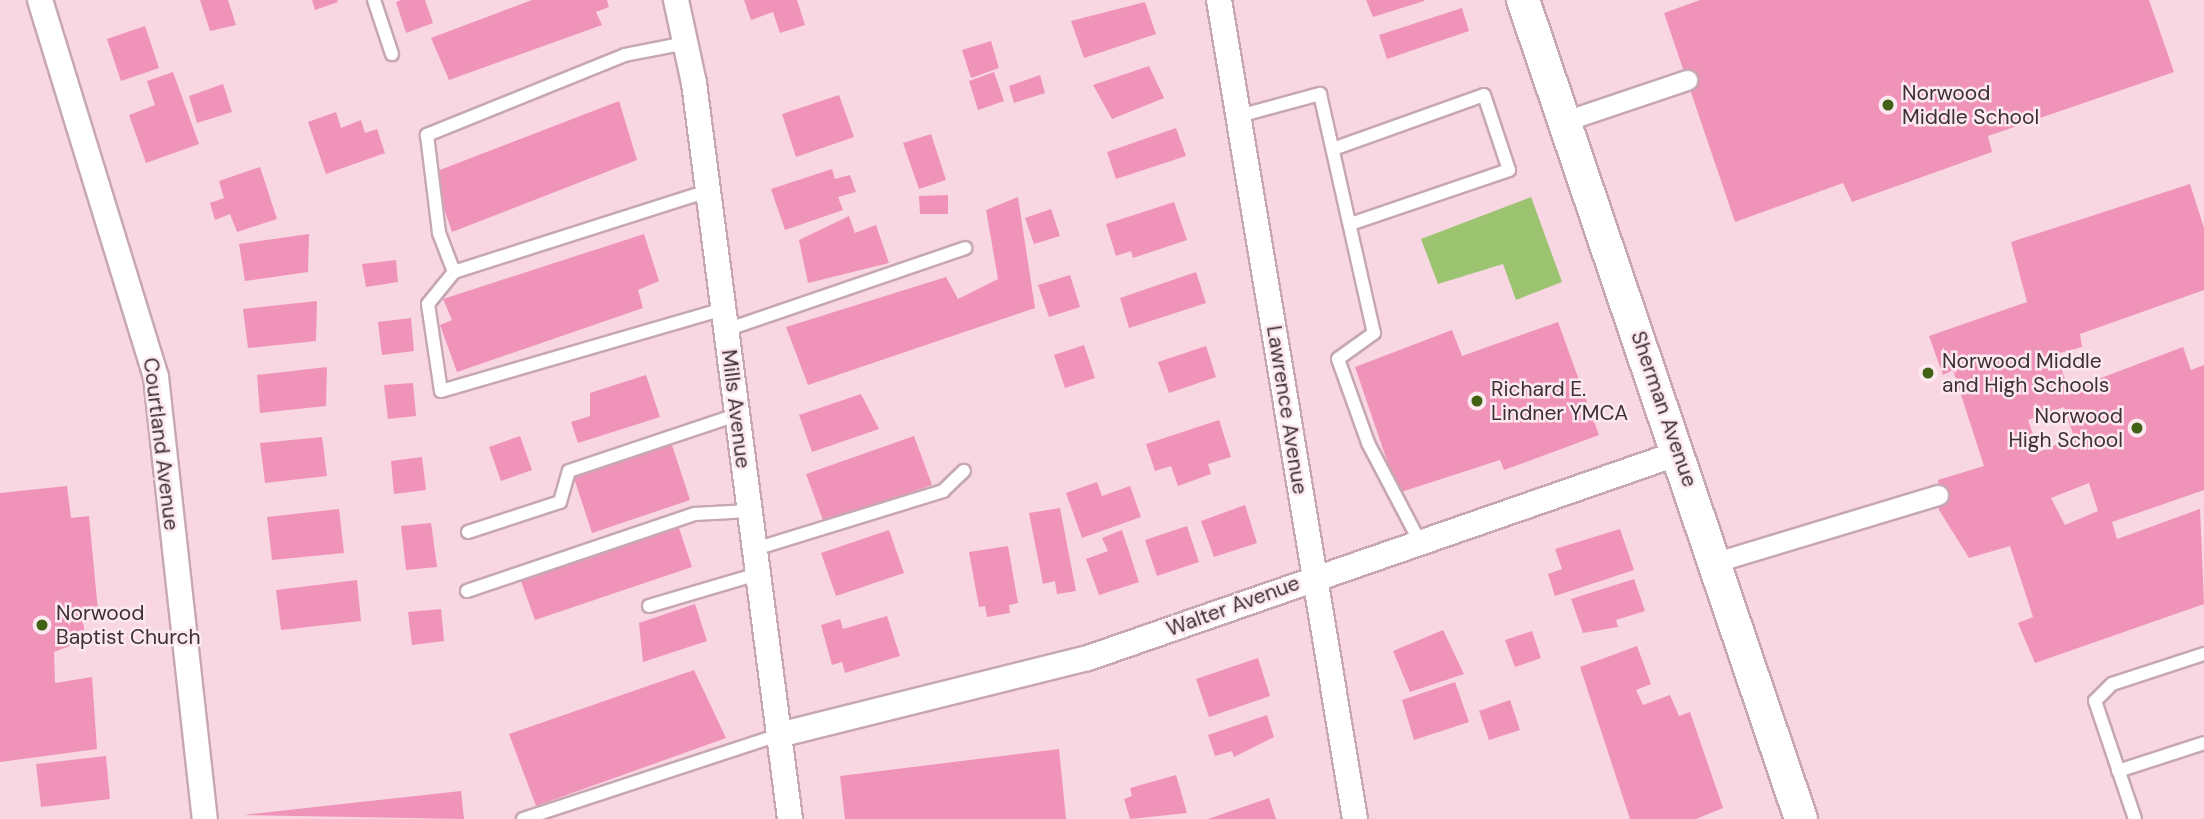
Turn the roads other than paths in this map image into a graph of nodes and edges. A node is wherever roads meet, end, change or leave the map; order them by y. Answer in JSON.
{"nodes":[{"id":1,"x":40,"y":0,"type":"edge"},
{"id":2,"x":374,"y":0,"type":"edge"},
{"id":3,"x":676,"y":0,"type":"edge"},
{"id":4,"x":1219,"y":0,"type":"edge"},
{"id":5,"x":1523,"y":0,"type":"edge"},
{"id":6,"x":686,"y":43,"type":"junction"},
{"id":7,"x":392,"y":54,"type":"dead end"},
{"id":8,"x":1686,"y":80,"type":"dead end"},
{"id":9,"x":1238,"y":116,"type":"junction"},
{"id":10,"x":1565,"y":121,"type":"junction"},
{"id":11,"x":1333,"y":149,"type":"junction"},
{"id":12,"x":708,"y":191,"type":"junction"},
{"id":13,"x":1350,"y":224,"type":"junction"},
{"id":14,"x":965,"y":248,"type":"dead end"},
{"id":15,"x":454,"y":272,"type":"junction"},
{"id":16,"x":725,"y":320,"type":"junction"},
{"id":17,"x":736,"y":415,"type":"junction"},
{"id":18,"x":1679,"y":453,"type":"junction"},
{"id":19,"x":964,"y":471,"type":"dead end"},
{"id":20,"x":1938,"y":495,"type":"dead end"},
{"id":21,"x":749,"y":511,"type":"junction"},
{"id":22,"x":468,"y":532,"type":"dead end"},
{"id":23,"x":1419,"y":540,"type":"junction"},
{"id":24,"x":755,"y":549,"type":"junction"},
{"id":25,"x":1716,"y":562,"type":"junction"},
{"id":26,"x":758,"y":574,"type":"junction"},
{"id":27,"x":1314,"y":576,"type":"junction"},
{"id":28,"x":467,"y":591,"type":"dead end"},
{"id":29,"x":649,"y":606,"type":"dead end"},
{"id":30,"x":2204,"y":654,"type":"edge"},
{"id":31,"x":779,"y":735,"type":"junction"},
{"id":32,"x":2204,"y":743,"type":"edge"},
{"id":33,"x":2118,"y":771,"type":"junction"},
{"id":34,"x":205,"y":819,"type":"edge"},
{"id":35,"x":523,"y":819,"type":"edge"},
{"id":36,"x":790,"y":819,"type":"edge"},
{"id":37,"x":1355,"y":819,"type":"edge"},
{"id":38,"x":1801,"y":819,"type":"edge"},
{"id":39,"x":2135,"y":819,"type":"edge"}],
"edges":[{"from":1,"to":34,"type":"street","name":"Courtland Avenue"},
{"from":2,"to":7,"type":"lane"},
{"from":3,"to":6,"type":"street","name":"Mills Avenue"},
{"from":4,"to":9,"type":"street","name":"Lawrence Avenue"},
{"from":5,"to":10,"type":"street","name":"Sherman Avenue"},
{"from":6,"to":12,"type":"street","name":"Mills Avenue"},
{"from":6,"to":15,"type":"lane"},
{"from":8,"to":10,"type":"street"},
{"from":9,"to":11,"type":"lane"},
{"from":9,"to":27,"type":"street","name":"Lawrence Avenue"},
{"from":10,"to":18,"type":"street","name":"Sherman Avenue"},
{"from":11,"to":13,"type":"lane"},
{"from":11,"to":13,"type":"lane"},
{"from":12,"to":15,"type":"lane"},
{"from":12,"to":16,"type":"street","name":"Mills Avenue"},
{"from":13,"to":23,"type":"lane"},
{"from":14,"to":16,"type":"lane"},
{"from":15,"to":16,"type":"lane"},
{"from":16,"to":17,"type":"street","name":"Mills Avenue"},
{"from":17,"to":21,"type":"street","name":"Mills Avenue"},
{"from":17,"to":22,"type":"lane"},
{"from":18,"to":23,"type":"street","name":"Walter Avenue"},
{"from":18,"to":25,"type":"street","name":"Sherman Avenue"},
{"from":19,"to":24,"type":"lane"},
{"from":20,"to":25,"type":"street"},
{"from":21,"to":24,"type":"street","name":"Mills Avenue"},
{"from":21,"to":28,"type":"lane"},
{"from":23,"to":27,"type":"street","name":"Walter Avenue"},
{"from":24,"to":26,"type":"street","name":"Mills Avenue"},
{"from":25,"to":38,"type":"street","name":"Sherman Avenue"},
{"from":26,"to":29,"type":"lane"},
{"from":26,"to":31,"type":"street","name":"Mills Avenue"},
{"from":27,"to":31,"type":"street","name":"Walter Avenue"},
{"from":27,"to":37,"type":"street","name":"Lawrence Avenue"},
{"from":30,"to":33,"type":"lane"},
{"from":31,"to":35,"type":"lane"},
{"from":31,"to":36,"type":"street","name":"Mills Avenue"},
{"from":32,"to":33,"type":"lane"},
{"from":33,"to":39,"type":"lane"}]}
